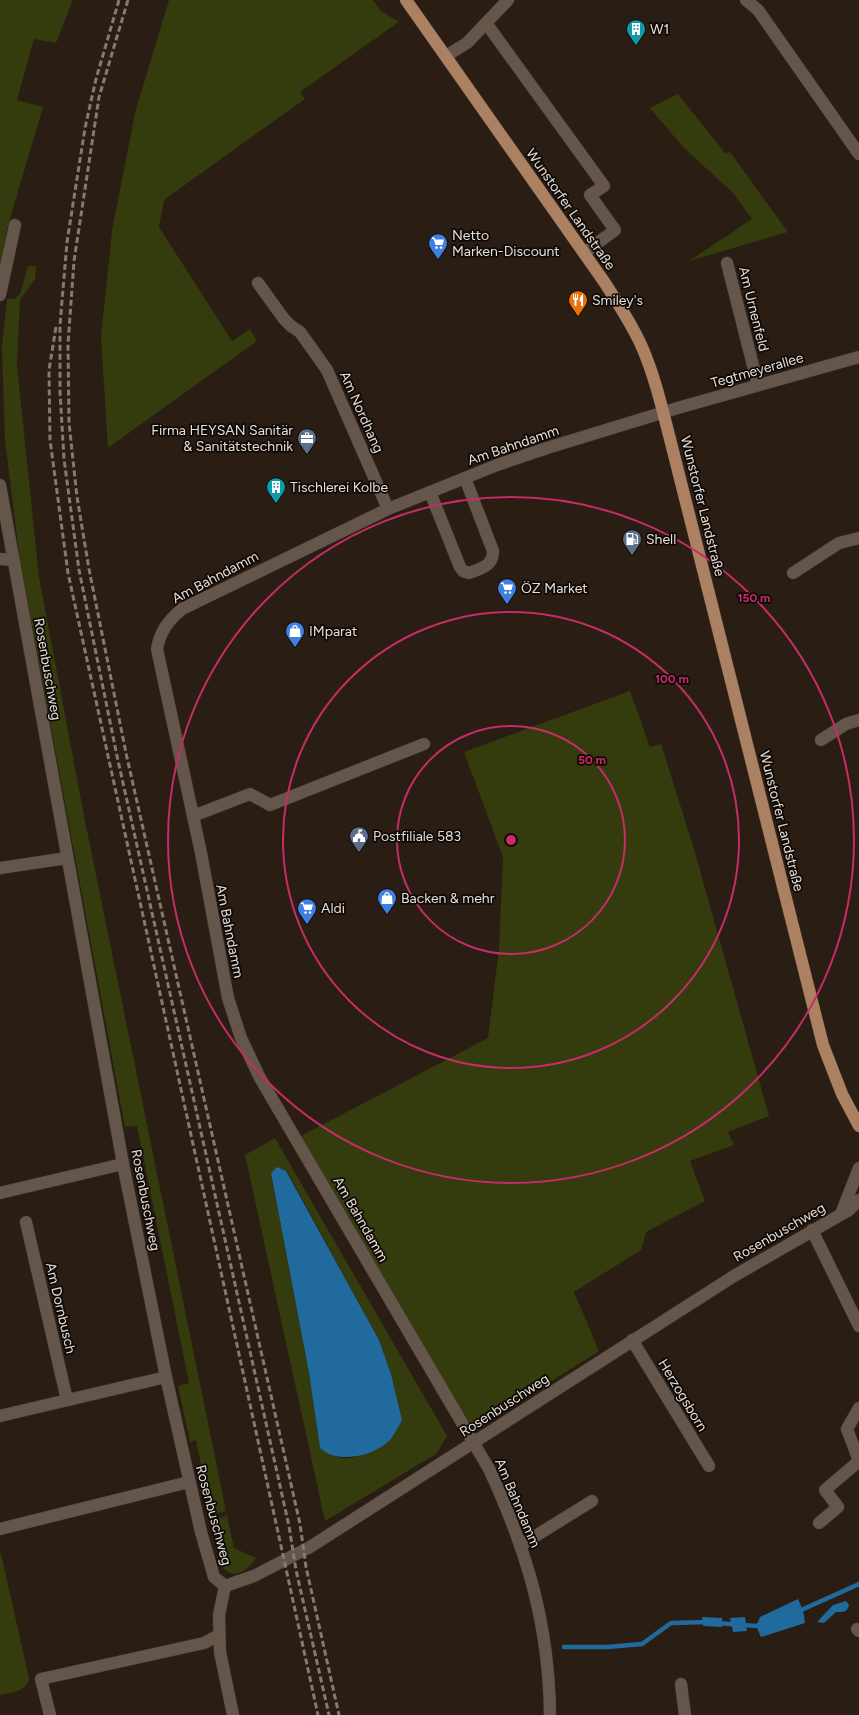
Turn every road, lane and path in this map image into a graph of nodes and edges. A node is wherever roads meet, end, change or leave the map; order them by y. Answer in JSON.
{"nodes":[{"id":1,"x":406,"y":0,"type":"edge"},
{"id":2,"x":508,"y":0,"type":"edge"},
{"id":3,"x":746,"y":0,"type":"edge"},
{"id":4,"x":486,"y":23,"type":"junction"},
{"id":5,"x":446,"y":56,"type":"junction"},
{"id":6,"x":859,"y":154,"type":"edge"},
{"id":7,"x":14,"y":225,"type":"dead end"},
{"id":8,"x":584,"y":253,"type":"junction"},
{"id":9,"x":728,"y":263,"type":"dead end"},
{"id":10,"x":258,"y":283,"type":"dead end"},
{"id":11,"x":0,"y":295,"type":"edge"},
{"id":12,"x":859,"y":357,"type":"edge"},
{"id":13,"x":758,"y":385,"type":"junction"},
{"id":14,"x":663,"y":413,"type":"junction"},
{"id":15,"x":465,"y":478,"type":"junction"},
{"id":16,"x":0,"y":485,"type":"edge"},
{"id":17,"x":430,"y":492,"type":"junction"},
{"id":18,"x":388,"y":509,"type":"junction"},
{"id":19,"x":859,"y":538,"type":"edge"},
{"id":20,"x":0,"y":558,"type":"edge"},
{"id":21,"x":13,"y":560,"type":"junction"},
{"id":22,"x":793,"y":572,"type":"dead end"},
{"id":23,"x":859,"y":720,"type":"edge"},
{"id":24,"x":821,"y":740,"type":"dead end"},
{"id":25,"x":424,"y":744,"type":"dead end"},
{"id":26,"x":193,"y":816,"type":"junction"},
{"id":27,"x":67,"y":858,"type":"junction"},
{"id":28,"x":0,"y":868,"type":"edge"},
{"id":29,"x":859,"y":1126,"type":"edge"},
{"id":30,"x":123,"y":1164,"type":"junction"},
{"id":31,"x":859,"y":1168,"type":"edge"},
{"id":32,"x":0,"y":1193,"type":"edge"},
{"id":33,"x":859,"y":1200,"type":"edge"},
{"id":34,"x":841,"y":1214,"type":"junction"},
{"id":35,"x":26,"y":1222,"type":"dead end"},
{"id":36,"x":812,"y":1230,"type":"junction"},
{"id":37,"x":859,"y":1326,"type":"edge"},
{"id":38,"x":632,"y":1340,"type":"junction"},
{"id":39,"x":166,"y":1377,"type":"junction"},
{"id":40,"x":67,"y":1400,"type":"junction"},
{"id":41,"x":859,"y":1408,"type":"edge"},
{"id":42,"x":0,"y":1416,"type":"edge"},
{"id":43,"x":473,"y":1443,"type":"junction"},
{"id":44,"x":709,"y":1466,"type":"dead end"},
{"id":45,"x":189,"y":1482,"type":"junction"},
{"id":46,"x":592,"y":1501,"type":"dead end"},
{"id":47,"x":819,"y":1523,"type":"dead end"},
{"id":48,"x":0,"y":1529,"type":"edge"},
{"id":49,"x":521,"y":1545,"type":"junction"},
{"id":50,"x":225,"y":1586,"type":"junction"},
{"id":51,"x":219,"y":1635,"type":"junction"},
{"id":52,"x":681,"y":1684,"type":"dead end"},
{"id":53,"x":50,"y":1715,"type":"edge"},
{"id":54,"x":232,"y":1715,"type":"edge"},
{"id":55,"x":550,"y":1715,"type":"edge"},
{"id":56,"x":685,"y":1715,"type":"edge"}],
"edges":[{"from":1,"to":5,"type":"main road","name":"Wunstorfer Landstraße"},
{"from":2,"to":4,"type":"street"},
{"from":3,"to":6,"type":"street"},
{"from":4,"to":5,"type":"street"},
{"from":4,"to":8,"type":"street"},
{"from":5,"to":8,"type":"main road","name":"Wunstorfer Landstraße"},
{"from":7,"to":11,"type":"street"},
{"from":8,"to":14,"type":"main road","name":"Wunstorfer Landstraße"},
{"from":9,"to":13,"type":"street","name":"Am Urnenfeld"},
{"from":10,"to":18,"type":"street","name":"Am Nordhang"},
{"from":12,"to":13,"type":"street","name":"Tegtmeyerallee"},
{"from":13,"to":14,"type":"street","name":"Tegtmeyerallee"},
{"from":14,"to":15,"type":"street","name":"Am Bahndamm"},
{"from":14,"to":29,"type":"main road","name":"Wunstorfer Landstraße"},
{"from":15,"to":17,"type":"street","name":"Am Bahndamm"},
{"from":15,"to":17,"type":"street"},
{"from":16,"to":21,"type":"street","name":"Rosenbuschweg"},
{"from":17,"to":18,"type":"street","name":"Am Bahndamm"},
{"from":18,"to":26,"type":"street","name":"Am Bahndamm"},
{"from":19,"to":22,"type":"street"},
{"from":20,"to":21,"type":"street"},
{"from":21,"to":27,"type":"street","name":"Rosenbuschweg"},
{"from":23,"to":24,"type":"street"},
{"from":25,"to":26,"type":"street"},
{"from":26,"to":43,"type":"street","name":"Am Bahndamm"},
{"from":27,"to":28,"type":"street"},
{"from":27,"to":30,"type":"street","name":"Rosenbuschweg"},
{"from":30,"to":32,"type":"street"},
{"from":30,"to":39,"type":"street","name":"Rosenbuschweg"},
{"from":31,"to":34,"type":"street","name":"Rosenbuschweg"},
{"from":33,"to":34,"type":"street","name":"Rosenbuschweg"},
{"from":34,"to":36,"type":"street","name":"Rosenbuschweg"},
{"from":35,"to":40,"type":"street","name":"Am Dornbusch"},
{"from":36,"to":37,"type":"street"},
{"from":36,"to":38,"type":"street","name":"Rosenbuschweg"},
{"from":38,"to":43,"type":"street","name":"Rosenbuschweg"},
{"from":38,"to":44,"type":"street","name":"Herzogsborn"},
{"from":39,"to":40,"type":"street"},
{"from":39,"to":45,"type":"street","name":"Rosenbuschweg"},
{"from":40,"to":42,"type":"street"},
{"from":41,"to":47,"type":"street"},
{"from":43,"to":49,"type":"street","name":"Am Bahndamm"},
{"from":43,"to":50,"type":"street","name":"Rosenbuschweg"},
{"from":45,"to":48,"type":"street"},
{"from":45,"to":50,"type":"street","name":"Rosenbuschweg"},
{"from":46,"to":49,"type":"street"},
{"from":49,"to":55,"type":"street","name":"Am Bahndamm"},
{"from":50,"to":51,"type":"street"},
{"from":51,"to":53,"type":"street"},
{"from":51,"to":54,"type":"street"},
{"from":52,"to":56,"type":"street"}]}
